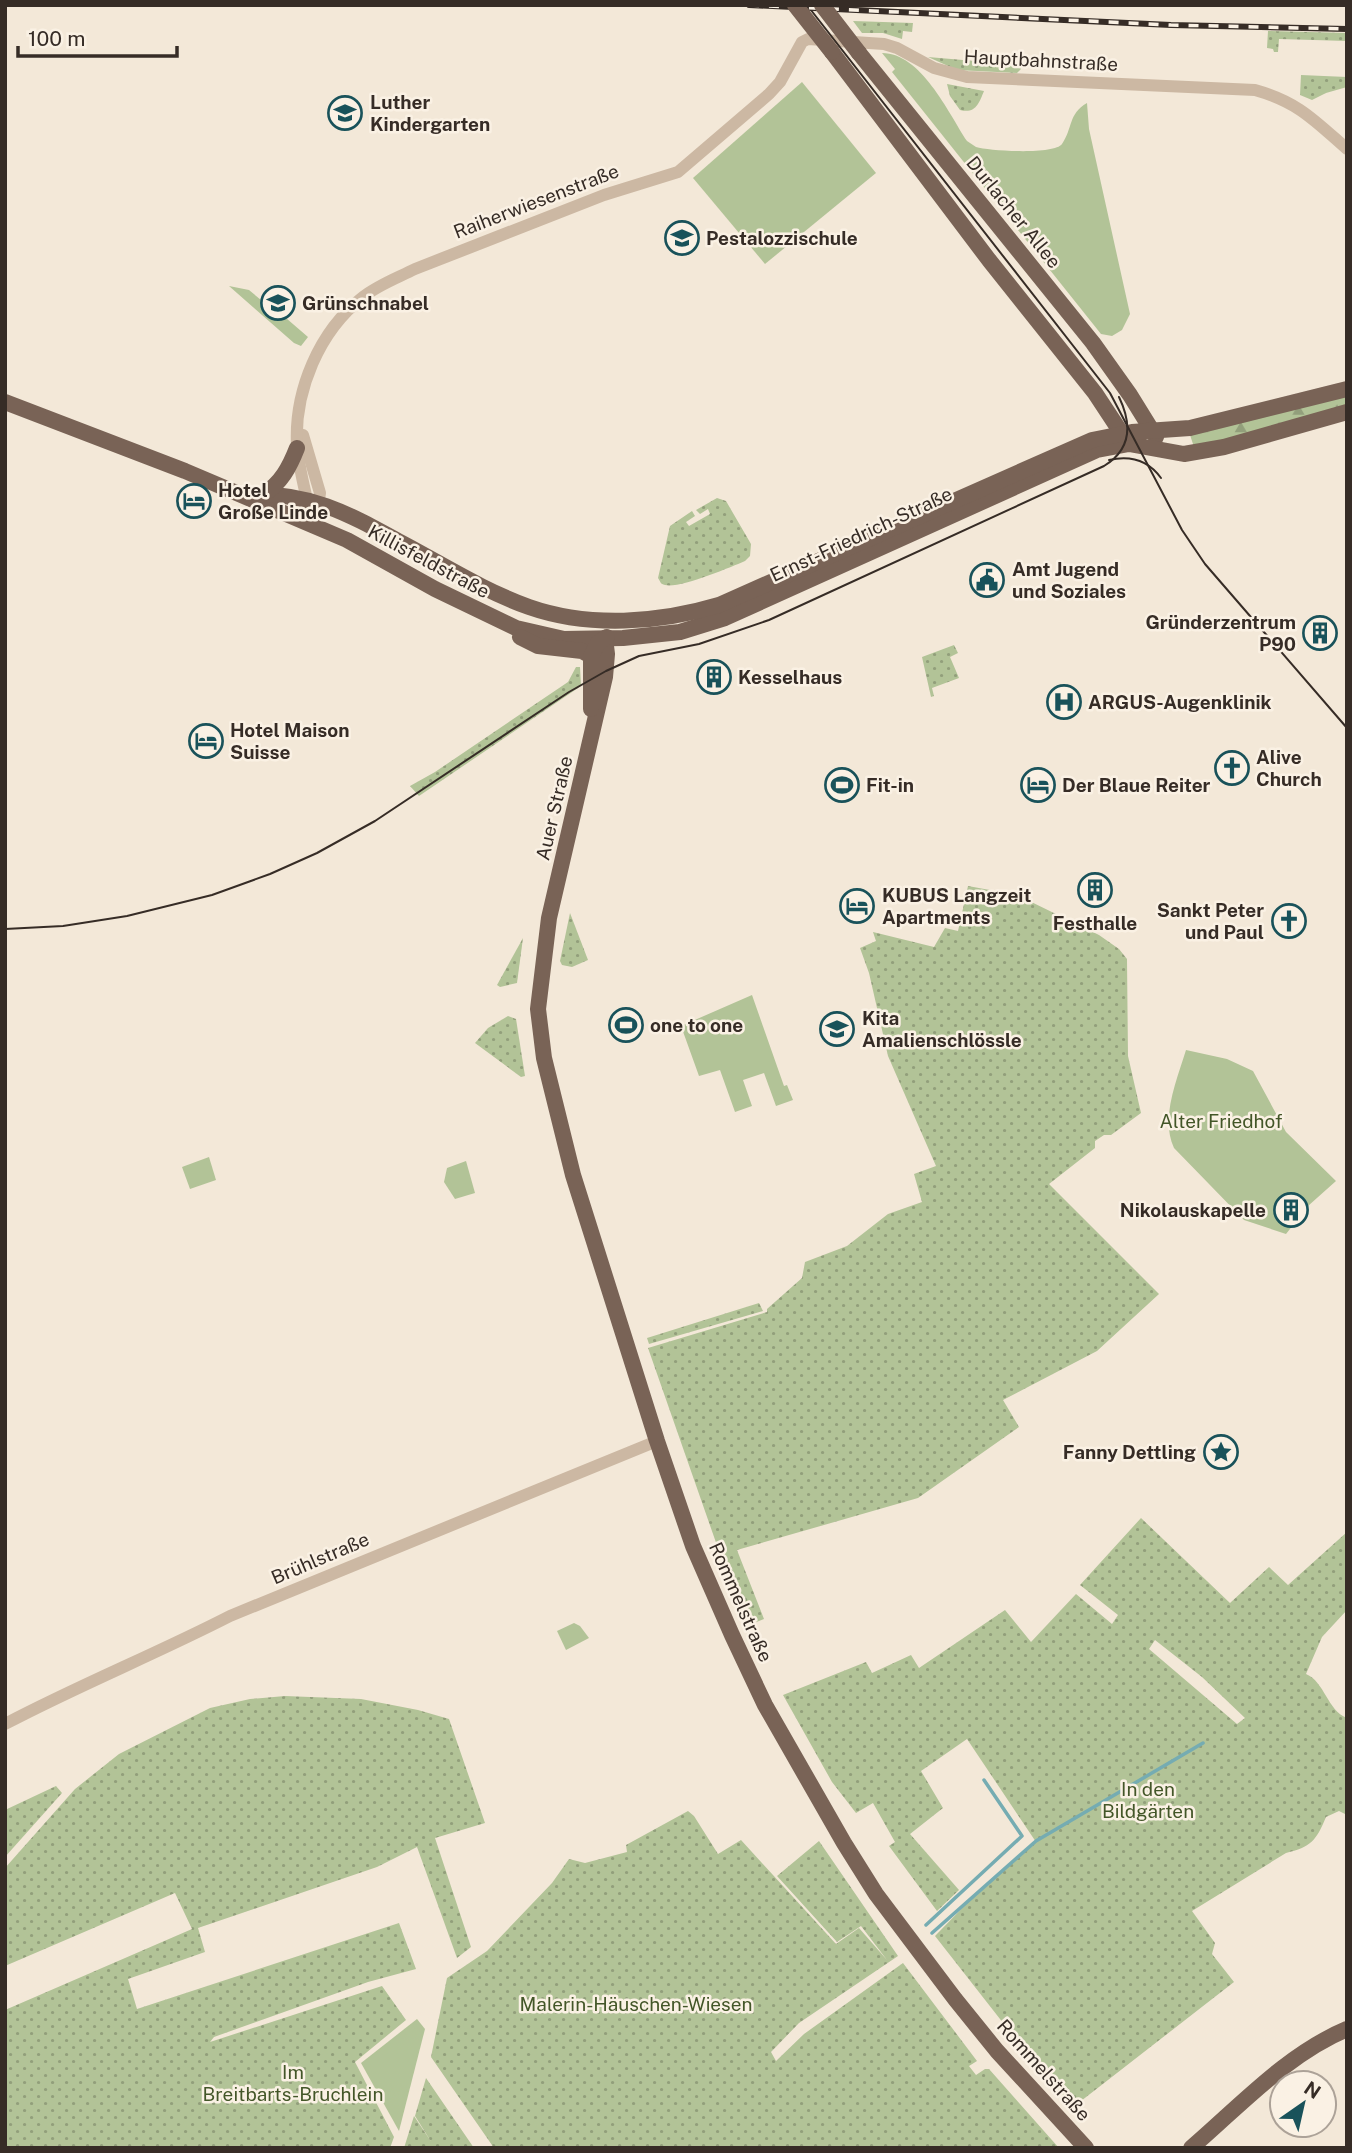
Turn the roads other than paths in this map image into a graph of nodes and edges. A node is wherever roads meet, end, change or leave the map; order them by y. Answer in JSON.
{"nodes":[{"id":1,"x":795,"y":5,"type":"edge"},
{"id":2,"x":822,"y":5,"type":"edge"},
{"id":3,"x":808,"y":39,"type":"joint"},
{"id":4,"x":1347,"y":149,"type":"edge"},
{"id":5,"x":1347,"y":389,"type":"edge"},
{"id":6,"x":5,"y":402,"type":"edge"},
{"id":7,"x":1347,"y":412,"type":"edge"},
{"id":8,"x":300,"y":413,"type":"junction"},
{"id":9,"x":1153,"y":432,"type":"junction"},
{"id":10,"x":1126,"y":439,"type":"junction"},
{"id":11,"x":298,"y":448,"type":"junction"},
{"id":12,"x":1164,"y":452,"type":"junction"},
{"id":13,"x":240,"y":494,"type":"junction"},
{"id":14,"x":263,"y":494,"type":"junction"},
{"id":15,"x":314,"y":501,"type":"junction"},
{"id":16,"x":313,"y":525,"type":"junction"},
{"id":17,"x":716,"y":611,"type":"junction"},
{"id":18,"x":606,"y":619,"type":"joint"},
{"id":19,"x":502,"y":623,"type":"junction"},
{"id":20,"x":605,"y":638,"type":"junction"},
{"id":21,"x":591,"y":656,"type":"junction"},
{"id":22,"x":592,"y":730,"type":"junction"},
{"id":23,"x":540,"y":987,"type":"joint"},
{"id":24,"x":656,"y":1441,"type":"junction"},
{"id":25,"x":5,"y":1724,"type":"edge"},
{"id":26,"x":1347,"y":2029,"type":"edge"},
{"id":27,"x":1086,"y":2148,"type":"edge"},
{"id":28,"x":1191,"y":2148,"type":"edge"}],
"edges":[{"from":1,"to":10,"type":"main road","bridge":true},
{"from":2,"to":9,"type":"main road","name":"Durlacher Allee","bridge":true},
{"from":3,"to":4,"type":"street","name":"Hauptbahnstraße"},
{"from":3,"to":8,"type":"street","name":"Raiherwiesenstraße"},
{"from":5,"to":9,"type":"main road","name":"Ernst-Friedrich-Straße"},
{"from":6,"to":13,"type":"main road","name":"Killisfeldstraße"},
{"from":7,"to":12,"type":"main road"},
{"from":8,"to":11,"type":"street","name":"Raiherwiesenstraße"},
{"from":8,"to":15,"type":"street","name":"Raiherwiesenstraße"},
{"from":9,"to":10,"type":"main road","name":"Ernst-Friedrich-Straße"},
{"from":9,"to":12,"type":"main road","name":"Durlacher Allee"},
{"from":10,"to":12,"type":"main road"},
{"from":10,"to":17,"type":"main road","name":"Ernst-Friedrich-Straße"},
{"from":11,"to":14,"type":"main road"},
{"from":11,"to":15,"type":"street","name":"Raiherwiesenstraße"},
{"from":13,"to":14,"type":"main road","name":"Killisfeldstraße"},
{"from":13,"to":16,"type":"main road","name":"Killisfeldstraße"},
{"from":14,"to":15,"type":"main road","name":"Killisfeldstraße"},
{"from":15,"to":16,"type":"street","name":"Raiherwiesenstraße"},
{"from":15,"to":18,"type":"main road","name":"Killisfeldstraße"},
{"from":16,"to":19,"type":"main road","name":"Killisfeldstraße"},
{"from":17,"to":18,"type":"main road","name":"Ernst-Friedrich-Straße"},
{"from":17,"to":20,"type":"main road","name":"Ernst-Friedrich-Straße"},
{"from":19,"to":20,"type":"main road","name":"Killisfeldstraße"},
{"from":19,"to":21,"type":"main road"},
{"from":20,"to":21,"type":"main road"},
{"from":20,"to":22,"type":"main road","name":"Auer Straße"},
{"from":21,"to":22,"type":"main road"},
{"from":22,"to":23,"type":"main road","name":"Auer Straße"},
{"from":23,"to":24,"type":"main road","name":"Rommelstraße"},
{"from":24,"to":25,"type":"street","name":"Brühlstraße"},
{"from":24,"to":27,"type":"main road","name":"Rommelstraße"},
{"from":26,"to":28,"type":"main road"}]}
